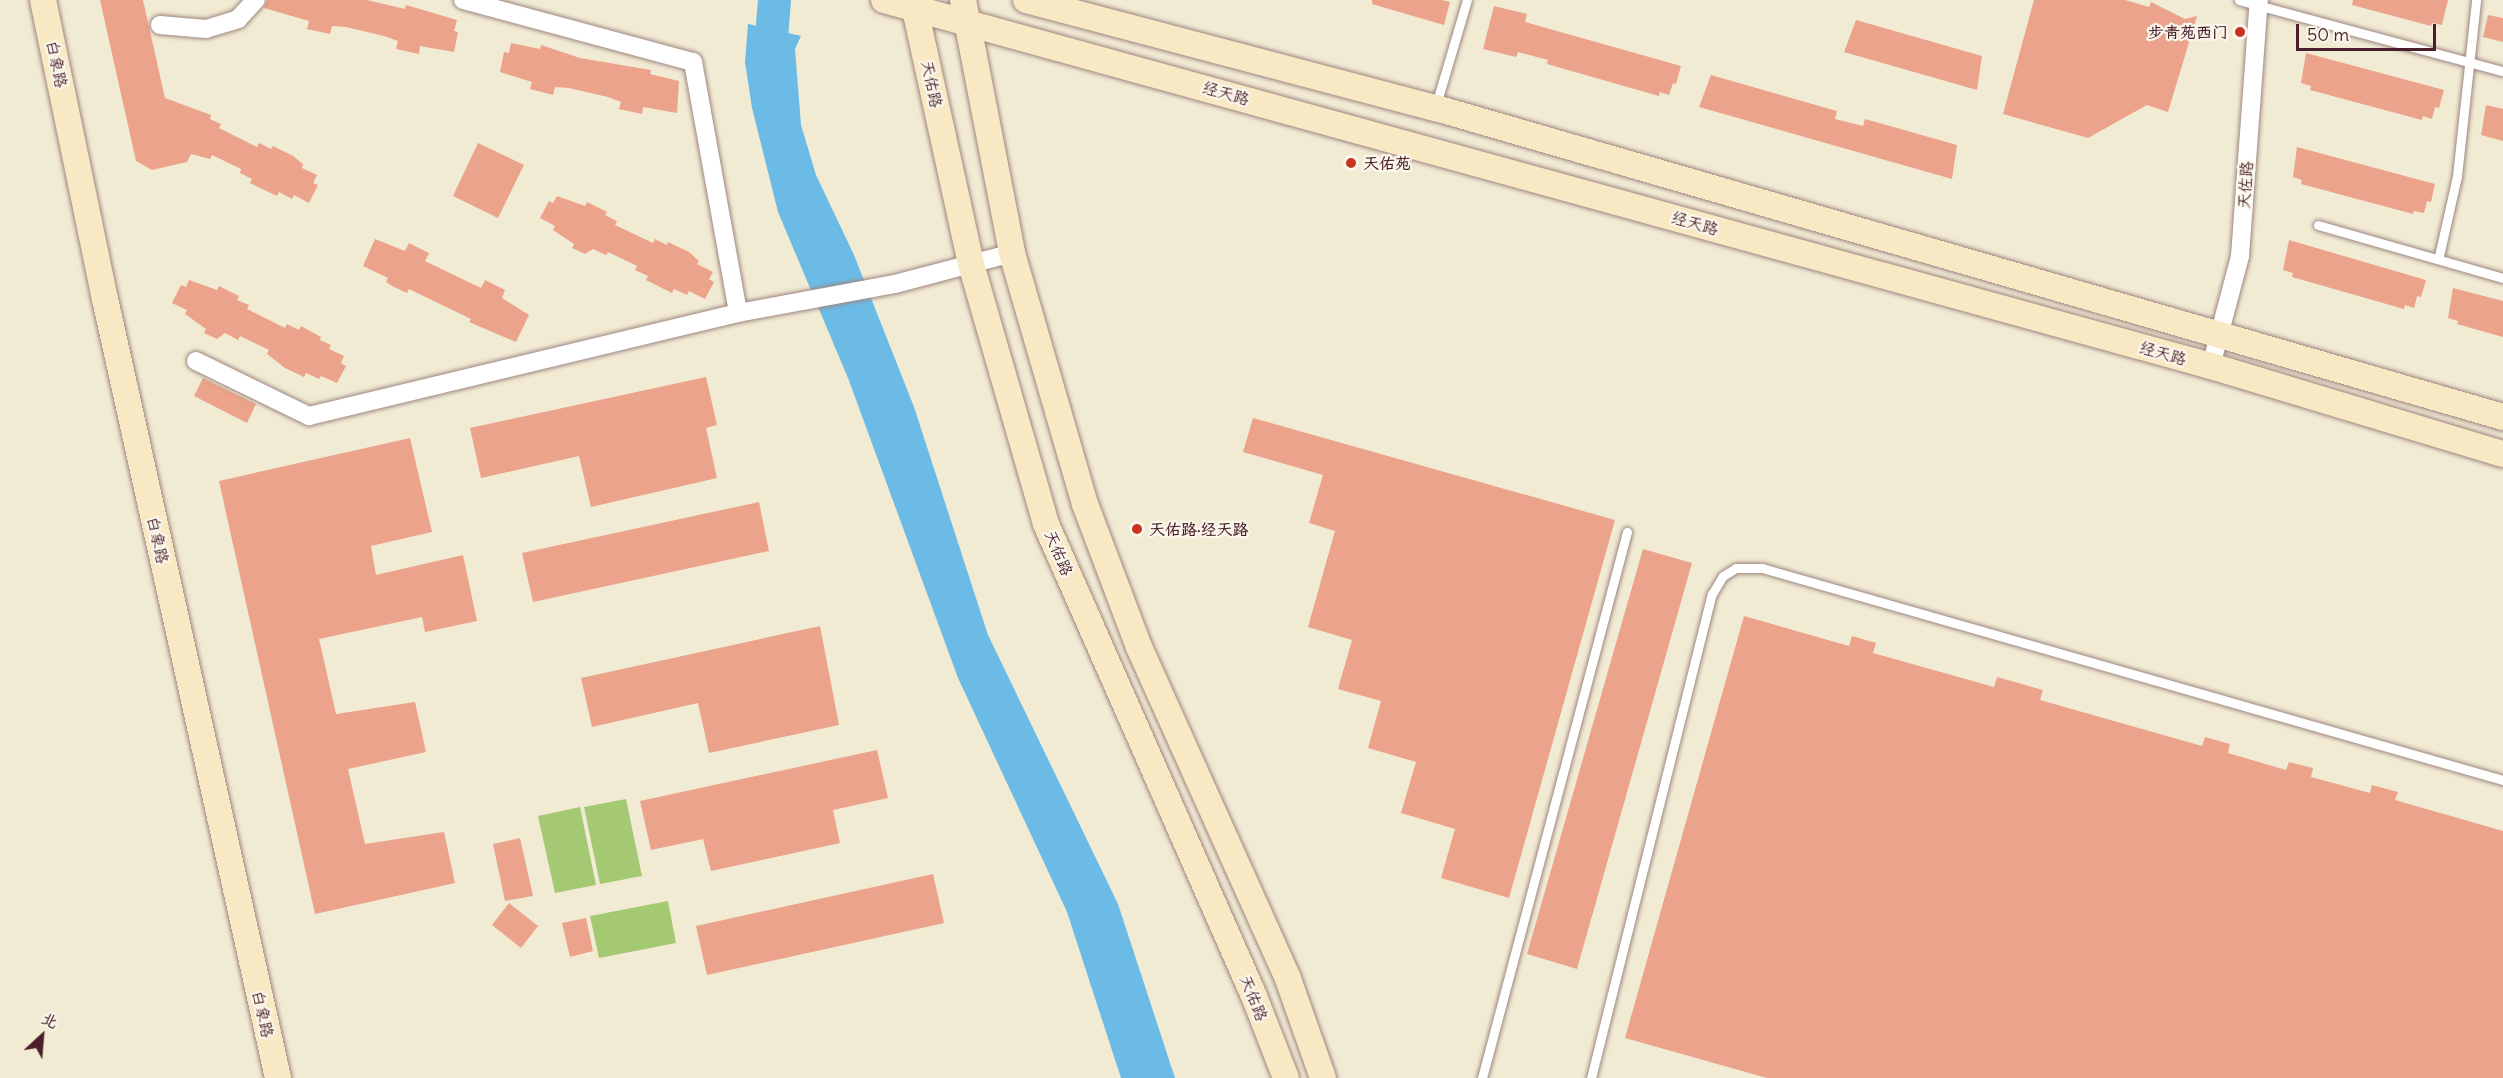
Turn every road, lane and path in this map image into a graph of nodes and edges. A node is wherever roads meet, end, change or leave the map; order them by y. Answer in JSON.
{"nodes":[{"id":1,"x":44,"y":0,"type":"edge"},
{"id":2,"x":256,"y":0,"type":"edge"},
{"id":3,"x":463,"y":0,"type":"edge"},
{"id":4,"x":884,"y":0,"type":"edge"},
{"id":5,"x":1026,"y":0,"type":"edge"},
{"id":6,"x":1467,"y":0,"type":"edge"},
{"id":7,"x":2238,"y":0,"type":"edge"},
{"id":8,"x":2476,"y":0,"type":"edge"},
{"id":9,"x":2259,"y":3,"type":"edge"},
{"id":10,"x":914,"y":4,"type":"edge"},
{"id":11,"x":966,"y":11,"type":"edge"},
{"id":12,"x":160,"y":25,"type":"dead end"},
{"id":13,"x":2469,"y":62,"type":"junction"},
{"id":14,"x":2503,"y":71,"type":"edge"},
{"id":15,"x":1436,"y":108,"type":"junction"},
{"id":16,"x":2318,"y":225,"type":"dead end"},
{"id":17,"x":1012,"y":253,"type":"junction"},
{"id":18,"x":2439,"y":256,"type":"junction"},
{"id":19,"x":971,"y":264,"type":"junction"},
{"id":20,"x":2503,"y":278,"type":"edge"},
{"id":21,"x":738,"y":313,"type":"junction"},
{"id":22,"x":2220,"y":333,"type":"junction"},
{"id":23,"x":196,"y":361,"type":"dead end"},
{"id":24,"x":2211,"y":366,"type":"junction"},
{"id":25,"x":2503,"y":417,"type":"edge"},
{"id":26,"x":2503,"y":454,"type":"edge"},
{"id":27,"x":1627,"y":532,"type":"dead end"},
{"id":28,"x":2503,"y":780,"type":"edge"},
{"id":29,"x":278,"y":1078,"type":"edge"},
{"id":30,"x":1286,"y":1078,"type":"edge"},
{"id":31,"x":1323,"y":1078,"type":"edge"},
{"id":32,"x":1482,"y":1078,"type":"edge"},
{"id":33,"x":1591,"y":1078,"type":"edge"}],
"edges":[{"from":1,"to":29,"type":"main road","name":"白象路"},
{"from":2,"to":12,"type":"street"},
{"from":3,"to":21,"type":"street"},
{"from":4,"to":10,"type":"main road","name":"经天路"},
{"from":5,"to":15,"type":"main road"},
{"from":6,"to":15,"type":"lane"},
{"from":7,"to":9,"type":"lane"},
{"from":8,"to":13,"type":"lane"},
{"from":9,"to":13,"type":"lane"},
{"from":9,"to":22,"type":"street","name":"天佐路"},
{"from":10,"to":11,"type":"main road","name":"经天路"},
{"from":10,"to":19,"type":"main road","name":"天佑路"},
{"from":11,"to":17,"type":"main road"},
{"from":11,"to":24,"type":"main road","name":"经天路"},
{"from":13,"to":14,"type":"lane"},
{"from":13,"to":18,"type":"lane"},
{"from":15,"to":22,"type":"main road"},
{"from":16,"to":18,"type":"lane"},
{"from":17,"to":19,"type":"street"},
{"from":17,"to":31,"type":"main road"},
{"from":18,"to":20,"type":"lane"},
{"from":19,"to":21,"type":"street"},
{"from":19,"to":30,"type":"main road","name":"天佑路"},
{"from":21,"to":23,"type":"street"},
{"from":22,"to":24,"type":"street","name":"天佐路"},
{"from":22,"to":25,"type":"main road"},
{"from":24,"to":26,"type":"main road","name":"经天路"},
{"from":27,"to":32,"type":"lane"},
{"from":28,"to":33,"type":"lane"}]}
